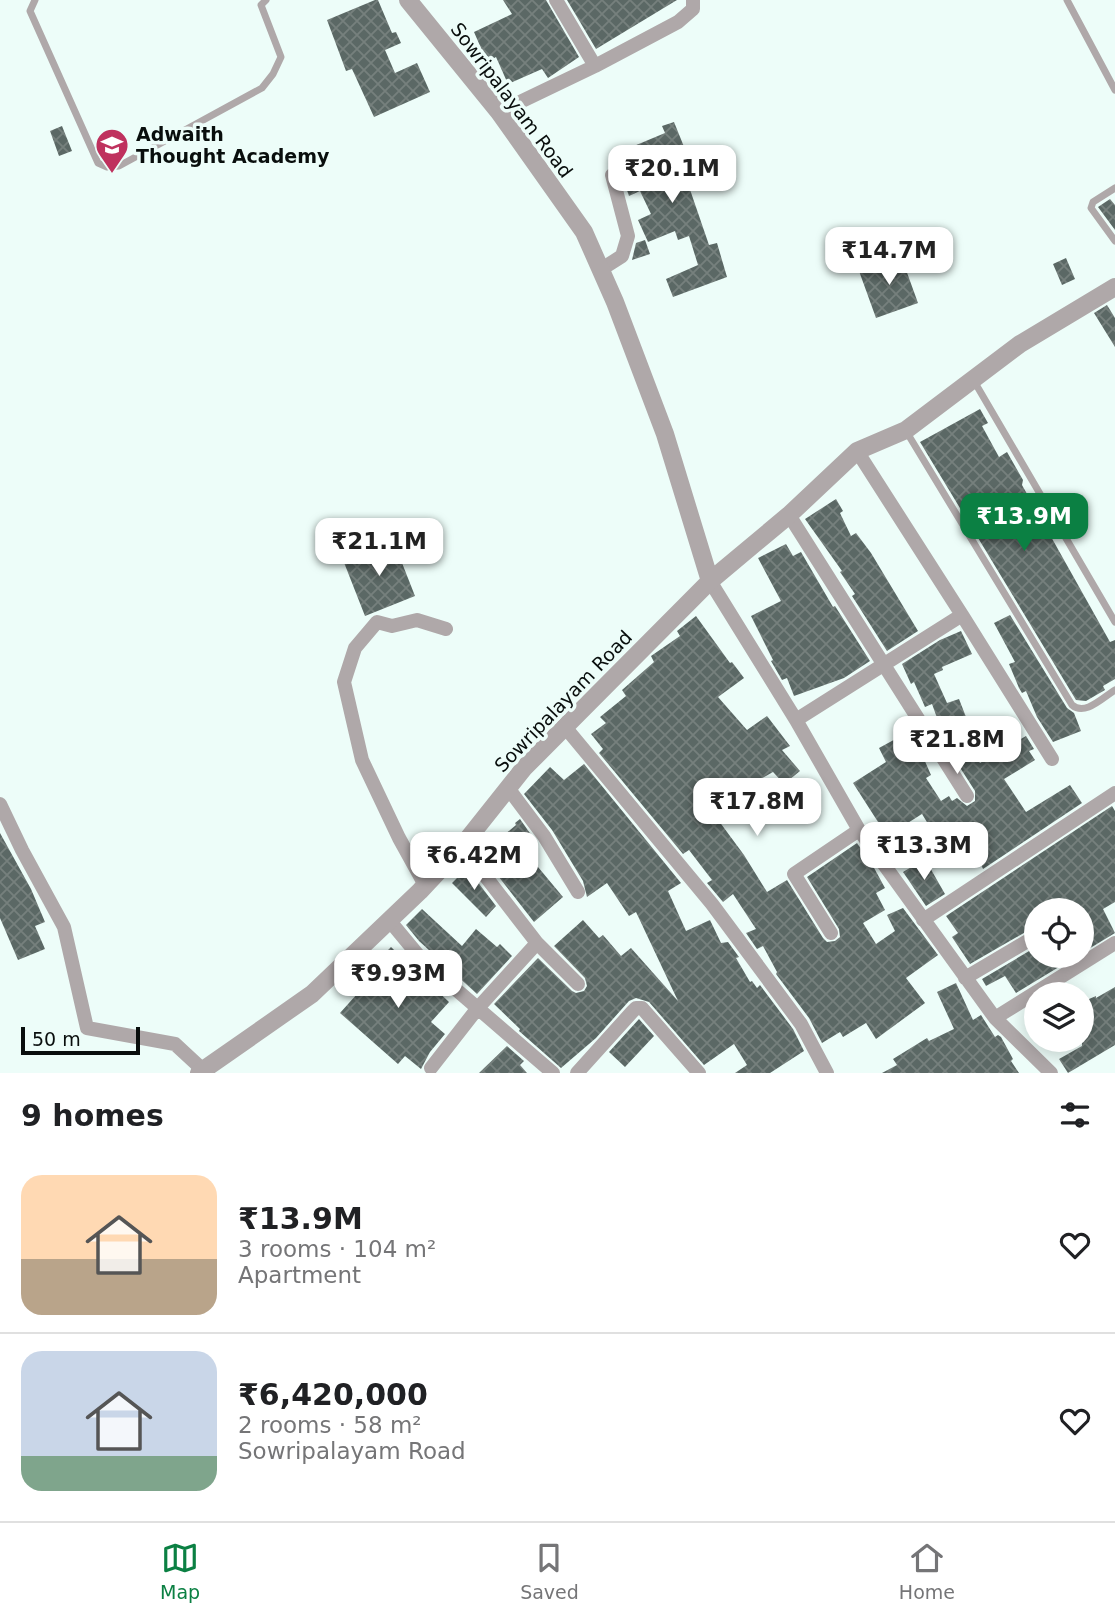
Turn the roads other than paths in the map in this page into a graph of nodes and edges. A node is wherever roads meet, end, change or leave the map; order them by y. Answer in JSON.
{"nodes":[{"id":1,"x":35,"y":0,"type":"edge"},
{"id":2,"x":266,"y":0,"type":"edge"},
{"id":3,"x":408,"y":0,"type":"edge"},
{"id":4,"x":556,"y":0,"type":"edge"},
{"id":5,"x":693,"y":0,"type":"edge"},
{"id":6,"x":1067,"y":0,"type":"edge"},
{"id":7,"x":595,"y":66,"type":"junction"},
{"id":8,"x":1115,"y":90,"type":"edge"},
{"id":9,"x":499,"y":112,"type":"junction"},
{"id":10,"x":612,"y":175,"type":"dead end"},
{"id":11,"x":1115,"y":188,"type":"edge"},
{"id":12,"x":1115,"y":241,"type":"edge"},
{"id":13,"x":600,"y":270,"type":"junction"},
{"id":14,"x":1115,"y":287,"type":"edge"},
{"id":15,"x":974,"y":381,"type":"junction"},
{"id":16,"x":906,"y":430,"type":"junction"},
{"id":17,"x":857,"y":451,"type":"junction"},
{"id":18,"x":789,"y":515,"type":"junction"},
{"id":19,"x":710,"y":580,"type":"junction"},
{"id":20,"x":962,"y":615,"type":"junction"},
{"id":21,"x":1115,"y":622,"type":"edge"},
{"id":22,"x":446,"y":629,"type":"dead end"},
{"id":23,"x":884,"y":665,"type":"junction"},
{"id":24,"x":1115,"y":691,"type":"edge"},
{"id":25,"x":796,"y":720,"type":"junction"},
{"id":26,"x":565,"y":727,"type":"junction"},
{"id":27,"x":1052,"y":759,"type":"dead end"},
{"id":28,"x":508,"y":788,"type":"junction"},
{"id":29,"x":1115,"y":793,"type":"edge"},
{"id":30,"x":967,"y":796,"type":"dead end"},
{"id":31,"x":0,"y":804,"type":"edge"},
{"id":32,"x":859,"y":830,"type":"junction"},
{"id":33,"x":462,"y":846,"type":"junction"},
{"id":34,"x":425,"y":885,"type":"junction"},
{"id":35,"x":578,"y":892,"type":"dead end"},
{"id":36,"x":389,"y":920,"type":"junction"},
{"id":37,"x":923,"y":920,"type":"junction"},
{"id":38,"x":831,"y":933,"type":"dead end"},
{"id":39,"x":537,"y":943,"type":"junction"},
{"id":40,"x":1024,"y":943,"type":"edge"},
{"id":41,"x":1115,"y":943,"type":"edge"},
{"id":42,"x":965,"y":978,"type":"junction"},
{"id":43,"x":578,"y":984,"type":"dead end"},
{"id":44,"x":477,"y":1009,"type":"junction"},
{"id":45,"x":995,"y":1018,"type":"junction"},
{"id":46,"x":431,"y":1068,"type":"dead end"},
{"id":47,"x":201,"y":1072,"type":"edge"},
{"id":48,"x":553,"y":1073,"type":"edge"},
{"id":49,"x":577,"y":1073,"type":"edge"},
{"id":50,"x":699,"y":1073,"type":"edge"},
{"id":51,"x":827,"y":1073,"type":"edge"},
{"id":52,"x":1051,"y":1073,"type":"edge"}],
"edges":[{"from":1,"to":2,"type":"lane"},
{"from":3,"to":9,"type":"street","name":"Sowripalayam Road"},
{"from":4,"to":7,"type":"street"},
{"from":5,"to":7,"type":"street"},
{"from":6,"to":8,"type":"lane"},
{"from":7,"to":9,"type":"street"},
{"from":9,"to":13,"type":"street","name":"Sowripalayam Road"},
{"from":10,"to":13,"type":"street"},
{"from":11,"to":12,"type":"lane"},
{"from":13,"to":19,"type":"street","name":"Sowripalayam Road"},
{"from":14,"to":15,"type":"street","name":"Sowripalayam Road"},
{"from":15,"to":16,"type":"street","name":"Sowripalayam Road"},
{"from":15,"to":21,"type":"lane"},
{"from":16,"to":17,"type":"street","name":"Sowripalayam Road"},
{"from":16,"to":24,"type":"lane"},
{"from":17,"to":18,"type":"street","name":"Sowripalayam Road"},
{"from":17,"to":20,"type":"street"},
{"from":18,"to":19,"type":"street","name":"Sowripalayam Road"},
{"from":18,"to":23,"type":"street"},
{"from":19,"to":25,"type":"street"},
{"from":19,"to":26,"type":"street","name":"Sowripalayam Road"},
{"from":20,"to":23,"type":"street"},
{"from":20,"to":27,"type":"street"},
{"from":22,"to":34,"type":"street"},
{"from":23,"to":25,"type":"street"},
{"from":23,"to":30,"type":"street"},
{"from":25,"to":32,"type":"street"},
{"from":26,"to":28,"type":"street","name":"Sowripalayam Road"},
{"from":26,"to":51,"type":"street"},
{"from":28,"to":33,"type":"street","name":"Sowripalayam Road"},
{"from":28,"to":35,"type":"street"},
{"from":29,"to":37,"type":"street"},
{"from":31,"to":47,"type":"street"},
{"from":32,"to":37,"type":"street"},
{"from":32,"to":38,"type":"street"},
{"from":33,"to":34,"type":"street","name":"Sowripalayam Road"},
{"from":33,"to":39,"type":"street"},
{"from":34,"to":36,"type":"street","name":"Sowripalayam Road"},
{"from":36,"to":44,"type":"street"},
{"from":36,"to":47,"type":"street","name":"Sowripalayam Road"},
{"from":37,"to":42,"type":"street"},
{"from":39,"to":43,"type":"street"},
{"from":39,"to":44,"type":"street"},
{"from":40,"to":42,"type":"street"},
{"from":41,"to":45,"type":"street"},
{"from":42,"to":45,"type":"street"},
{"from":44,"to":46,"type":"street"},
{"from":44,"to":48,"type":"street"},
{"from":45,"to":52,"type":"street"},
{"from":49,"to":50,"type":"street"}]}
